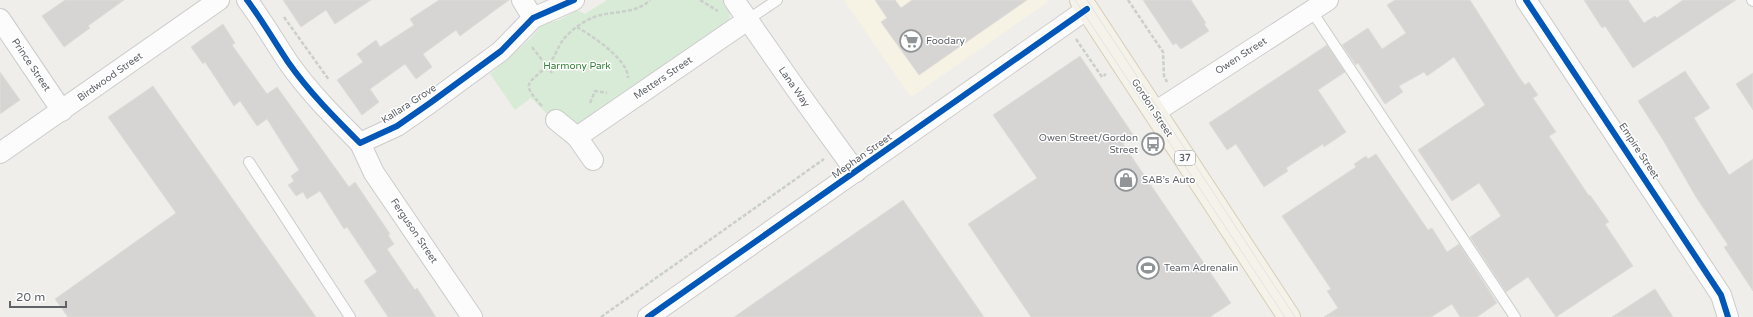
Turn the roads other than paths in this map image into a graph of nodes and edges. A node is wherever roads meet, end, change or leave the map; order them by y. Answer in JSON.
{"nodes":[{"id":1,"x":219,"y":0,"type":"edge"},
{"id":2,"x":247,"y":0,"type":"edge"},
{"id":3,"x":522,"y":0,"type":"edge"},
{"id":4,"x":574,"y":0,"type":"edge"},
{"id":5,"x":777,"y":0,"type":"edge"},
{"id":6,"x":1328,"y":0,"type":"edge"},
{"id":7,"x":1526,"y":0,"type":"edge"},
{"id":8,"x":1084,"y":4,"type":"edge"},
{"id":9,"x":729,"y":6,"type":"edge"},
{"id":10,"x":1311,"y":10,"type":"junction"},
{"id":11,"x":533,"y":18,"type":"junction"},
{"id":12,"x":0,"y":19,"type":"edge"},
{"id":13,"x":749,"y":19,"type":"junction"},
{"id":14,"x":62,"y":110,"type":"junction"},
{"id":15,"x":1155,"y":112,"type":"junction"},
{"id":16,"x":556,"y":120,"type":"road end"},
{"id":17,"x":577,"y":137,"type":"junction"},
{"id":18,"x":360,"y":142,"type":"junction"},
{"id":19,"x":0,"y":153,"type":"edge"},
{"id":20,"x":593,"y":160,"type":"dead end"},
{"id":21,"x":249,"y":162,"type":"dead end"},
{"id":22,"x":856,"y":172,"type":"junction"},
{"id":23,"x":350,"y":317,"type":"edge"},
{"id":24,"x":472,"y":317,"type":"edge"},
{"id":25,"x":648,"y":317,"type":"edge"},
{"id":26,"x":1289,"y":317,"type":"edge"},
{"id":27,"x":1515,"y":317,"type":"edge"},
{"id":28,"x":1728,"y":317,"type":"edge"}],
"edges":[{"from":1,"to":14,"type":"street","name":"Birdwood Street"},
{"from":2,"to":18,"type":"street"},
{"from":3,"to":11,"type":"street"},
{"from":4,"to":11,"type":"street","name":"Kallara Grove"},
{"from":5,"to":13,"type":"lane"},
{"from":6,"to":10,"type":"street","name":"Owen Street"},
{"from":7,"to":28,"type":"street","name":"Empire Street"},
{"from":8,"to":15,"type":"main road","name":"Gordon Street","number":"37"},
{"from":8,"to":22,"type":"street","name":"Mephan Street"},
{"from":9,"to":13,"type":"street","name":"Lana Way"},
{"from":10,"to":15,"type":"street","name":"Owen Street"},
{"from":10,"to":27,"type":"lane"},
{"from":11,"to":18,"type":"street","name":"Kallara Grove"},
{"from":12,"to":14,"type":"street","name":"Prince Street"},
{"from":13,"to":17,"type":"street","name":"Metters Street"},
{"from":13,"to":22,"type":"street","name":"Lana Way"},
{"from":14,"to":19,"type":"street","name":"Birdwood Street"},
{"from":15,"to":26,"type":"main road","name":"Gordon Street","number":"37"},
{"from":16,"to":17,"type":"street"},
{"from":17,"to":20,"type":"street"},
{"from":18,"to":24,"type":"street","name":"Ferguson Street"},
{"from":21,"to":23,"type":"lane"},
{"from":22,"to":25,"type":"street","name":"Mephan Street"}]}
